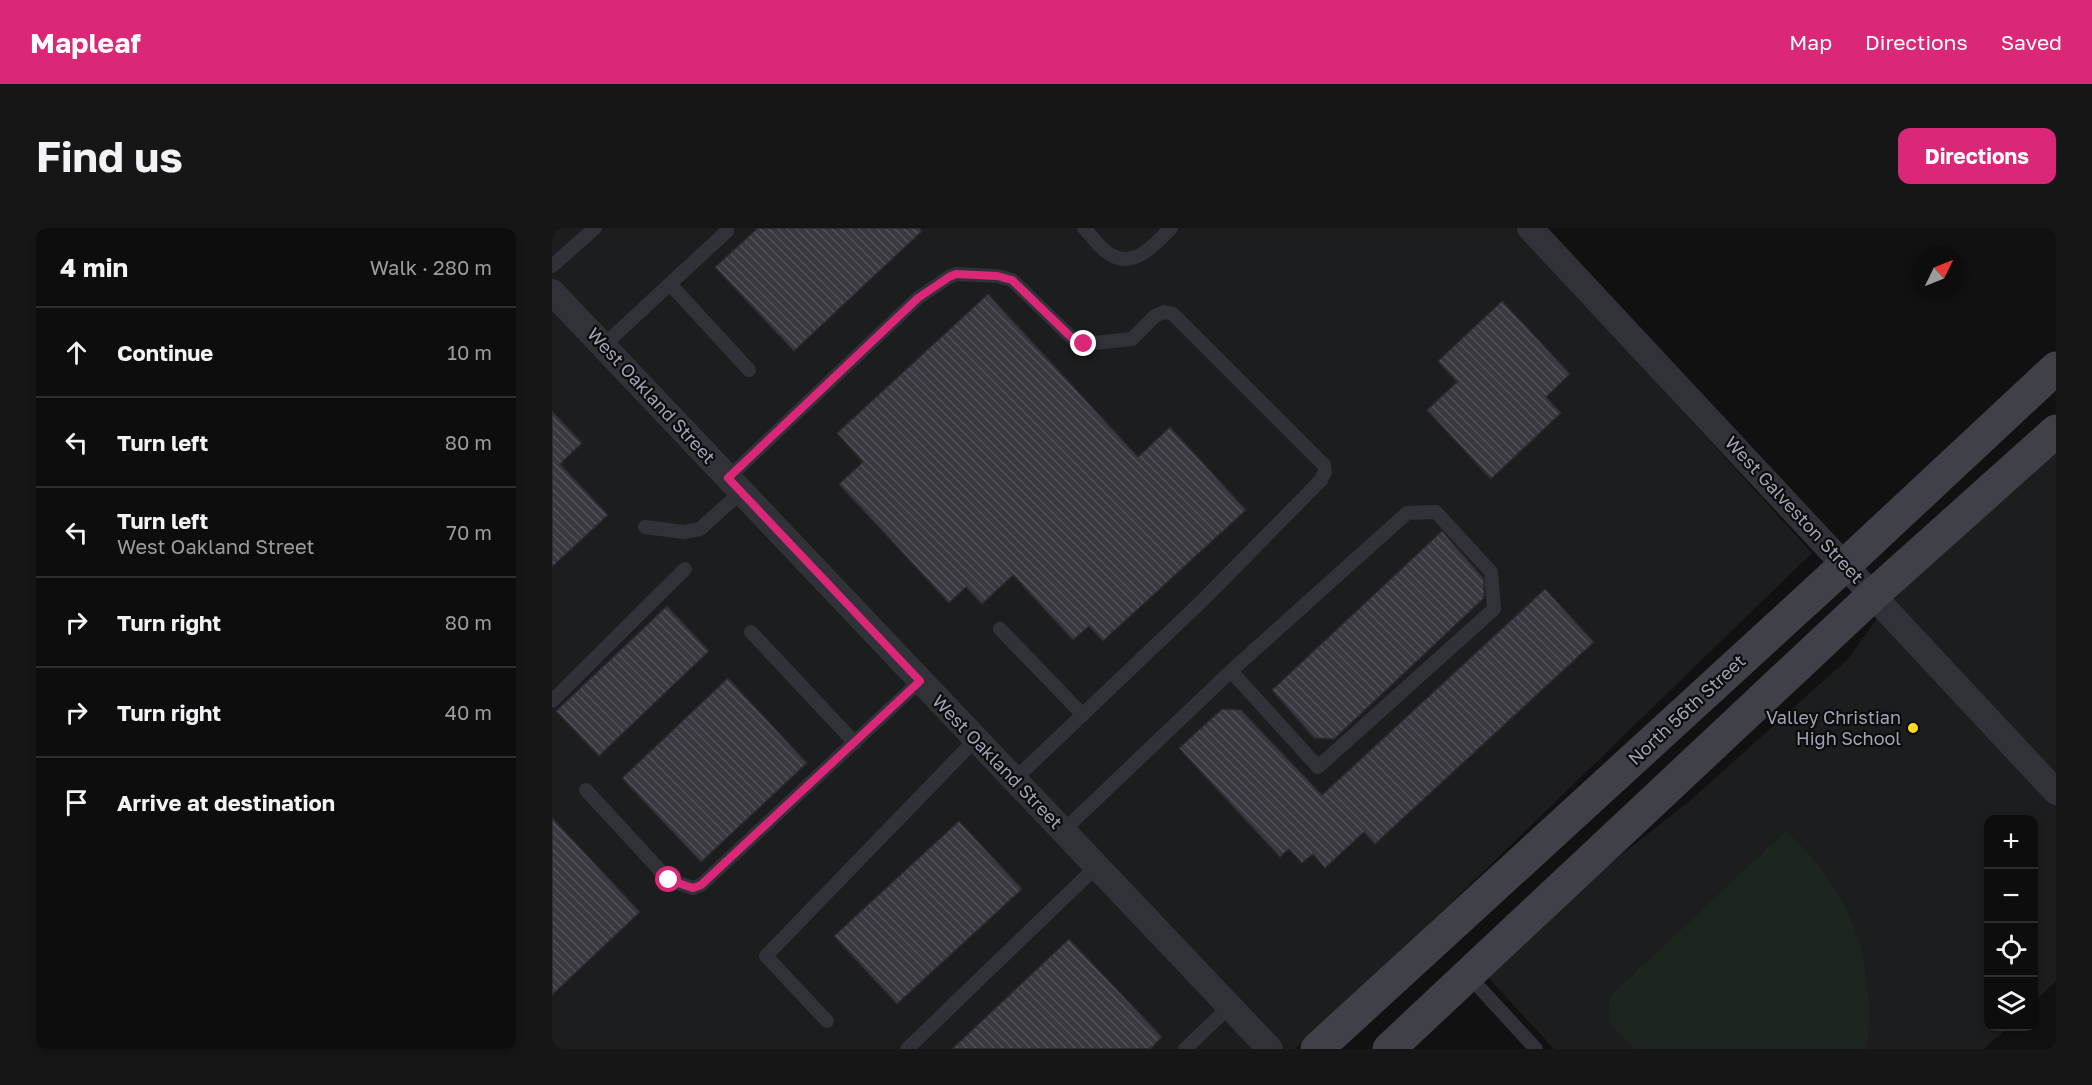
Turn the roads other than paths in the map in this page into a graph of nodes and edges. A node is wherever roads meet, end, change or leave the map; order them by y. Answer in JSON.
{"nodes":[{"id":1,"x":595,"y":228,"type":"edge"},
{"id":2,"x":1084,"y":228,"type":"edge"},
{"id":3,"x":1171,"y":228,"type":"edge"},
{"id":4,"x":1530,"y":228,"type":"edge"},
{"id":5,"x":727,"y":231,"type":"dead end"},
{"id":6,"x":552,"y":266,"type":"edge"},
{"id":7,"x":670,"y":284,"type":"junction"},
{"id":8,"x":552,"y":292,"type":"edge"},
{"id":9,"x":603,"y":346,"type":"junction"},
{"id":10,"x":2056,"y":368,"type":"edge"},
{"id":11,"x":749,"y":370,"type":"dead end"},
{"id":12,"x":2056,"y":431,"type":"edge"},
{"id":13,"x":735,"y":485,"type":"junction"},
{"id":14,"x":645,"y":527,"type":"dead end"},
{"id":15,"x":1845,"y":565,"type":"junction"},
{"id":16,"x":685,"y":569,"type":"dead end"},
{"id":17,"x":1873,"y":595,"type":"junction"},
{"id":18,"x":1000,"y":629,"type":"dead end"},
{"id":19,"x":751,"y":632,"type":"dead end"},
{"id":20,"x":1231,"y":671,"type":"junction"},
{"id":21,"x":920,"y":681,"type":"junction"},
{"id":22,"x":552,"y":701,"type":"edge"},
{"id":23,"x":1083,"y":715,"type":"junction"},
{"id":24,"x":975,"y":740,"type":"junction"},
{"id":25,"x":855,"y":743,"type":"junction"},
{"id":26,"x":1014,"y":780,"type":"junction"},
{"id":27,"x":586,"y":790,"type":"dead end"},
{"id":28,"x":2056,"y":792,"type":"edge"},
{"id":29,"x":1063,"y":831,"type":"junction"},
{"id":30,"x":1096,"y":867,"type":"junction"},
{"id":31,"x":1468,"y":975,"type":"junction"},
{"id":32,"x":1230,"y":1006,"type":"junction"},
{"id":33,"x":827,"y":1021,"type":"dead end"},
{"id":34,"x":907,"y":1049,"type":"edge"},
{"id":35,"x":1185,"y":1049,"type":"edge"},
{"id":36,"x":1270,"y":1049,"type":"edge"},
{"id":37,"x":1317,"y":1049,"type":"edge"},
{"id":38,"x":1389,"y":1049,"type":"edge"},
{"id":39,"x":1536,"y":1049,"type":"edge"}],
"edges":[{"from":1,"to":6,"type":"lane"},
{"from":2,"to":3,"type":"lane"},
{"from":4,"to":15,"type":"street","name":"West Galveston Street"},
{"from":5,"to":7,"type":"lane"},
{"from":7,"to":9,"type":"lane"},
{"from":7,"to":11,"type":"lane"},
{"from":8,"to":9,"type":"street","name":"West Oakland Street"},
{"from":9,"to":13,"type":"street","name":"West Oakland Street"},
{"from":10,"to":15,"type":"main road","name":"North 56th Street"},
{"from":12,"to":17,"type":"main road"},
{"from":13,"to":14,"type":"lane"},
{"from":13,"to":21,"type":"street","name":"West Oakland Street"},
{"from":13,"to":23,"type":"lane"},
{"from":15,"to":17,"type":"street","name":"West Galveston Street"},
{"from":15,"to":37,"type":"main road","name":"North 56th Street"},
{"from":16,"to":22,"type":"lane"},
{"from":17,"to":28,"type":"street","name":"West Galveston Street"},
{"from":17,"to":31,"type":"main road"},
{"from":18,"to":23,"type":"lane"},
{"from":19,"to":25,"type":"lane"},
{"from":20,"to":20,"type":"lane"},
{"from":20,"to":29,"type":"lane"},
{"from":21,"to":24,"type":"street","name":"West Oakland Street"},
{"from":21,"to":25,"type":"lane"},
{"from":23,"to":26,"type":"lane"},
{"from":24,"to":26,"type":"street","name":"West Oakland Street"},
{"from":24,"to":33,"type":"lane"},
{"from":25,"to":27,"type":"lane"},
{"from":26,"to":29,"type":"street","name":"West Oakland Street"},
{"from":29,"to":30,"type":"street","name":"West Oakland Street"},
{"from":30,"to":32,"type":"street","name":"West Oakland Street"},
{"from":30,"to":34,"type":"lane"},
{"from":31,"to":38,"type":"main road"},
{"from":31,"to":39,"type":"lane"},
{"from":32,"to":35,"type":"lane"},
{"from":32,"to":36,"type":"street","name":"West Oakland Street"}]}
